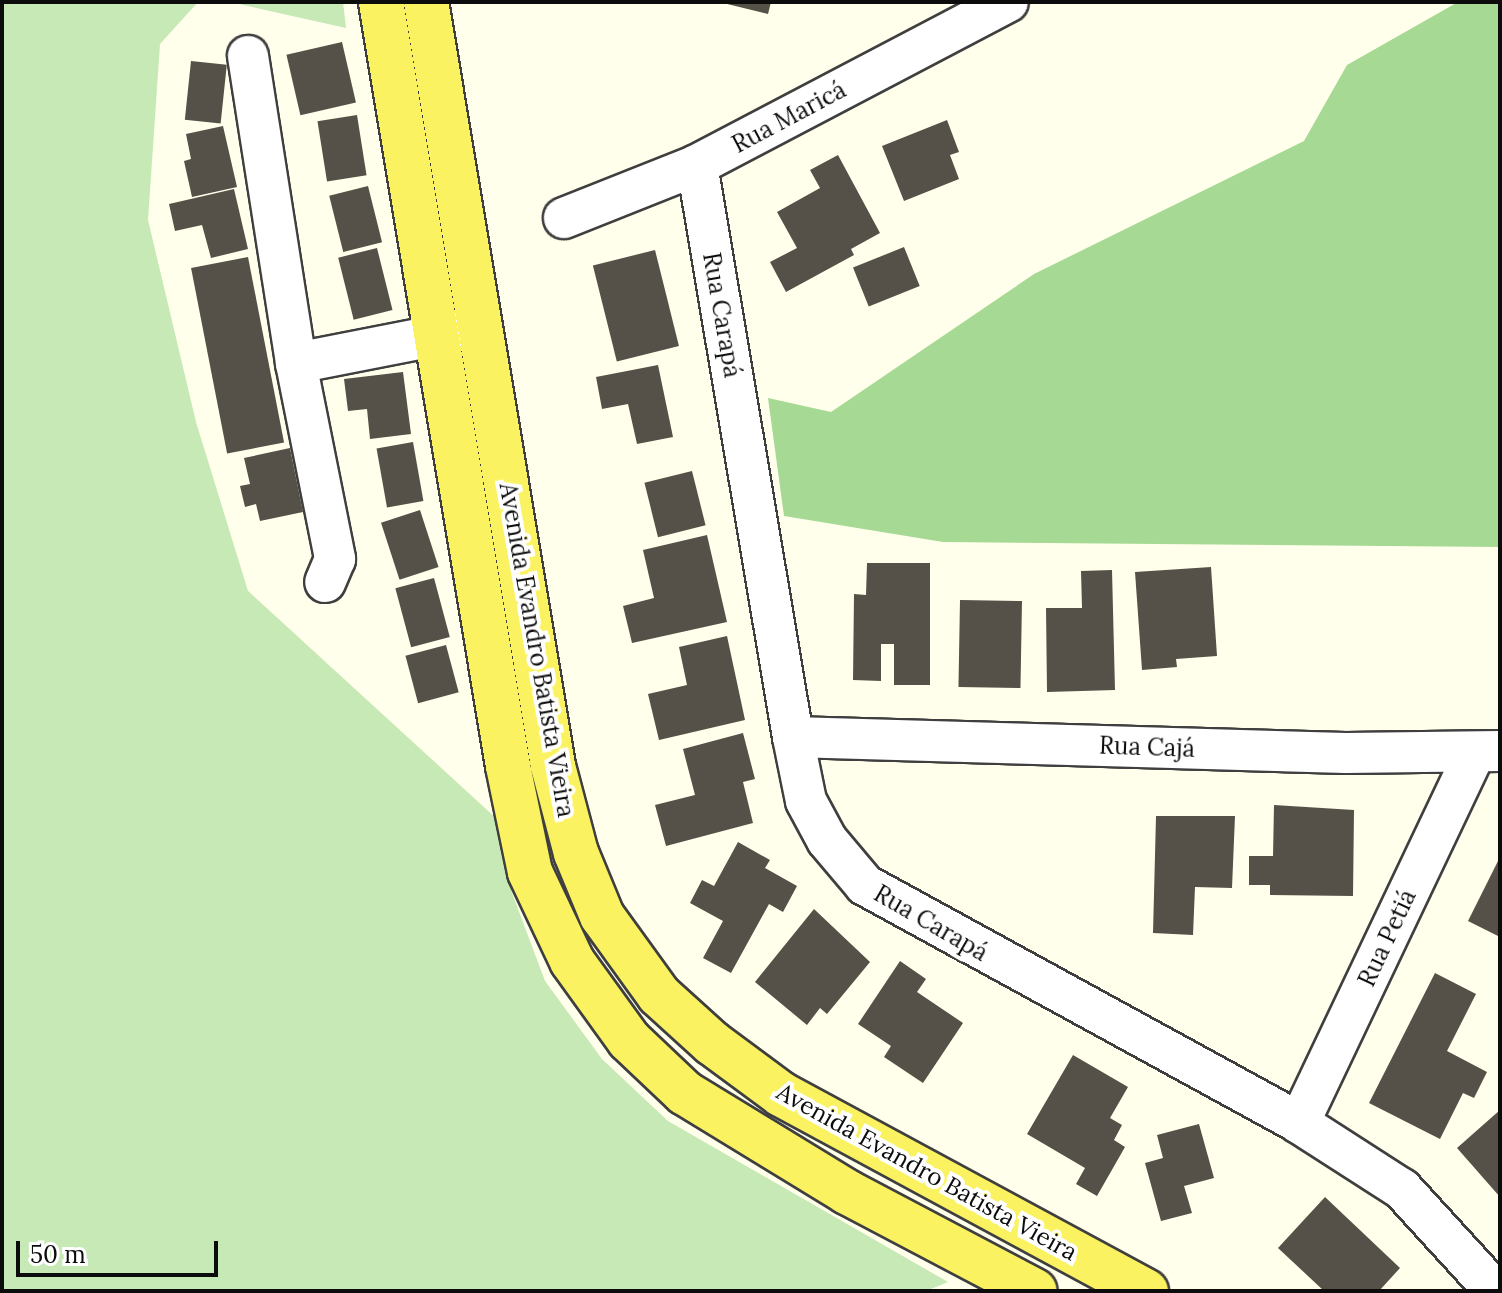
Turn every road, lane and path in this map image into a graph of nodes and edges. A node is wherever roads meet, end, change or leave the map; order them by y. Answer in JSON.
{"nodes":[{"id":1,"x":381,"y":2,"type":"edge"},
{"id":2,"x":426,"y":2,"type":"edge"},
{"id":3,"x":1008,"y":2,"type":"edge"},
{"id":4,"x":248,"y":56,"type":"dead end"},
{"id":5,"x":697,"y":165,"type":"junction"},
{"id":6,"x":564,"y":218,"type":"dead end"},
{"id":7,"x":481,"y":327,"type":"junction"},
{"id":8,"x":436,"y":334,"type":"junction"},
{"id":9,"x":296,"y":363,"type":"junction"},
{"id":10,"x":325,"y":582,"type":"dead end"},
{"id":11,"x":793,"y":737,"type":"junction"},
{"id":12,"x":1487,"y":752,"type":"edge"},
{"id":13,"x":508,"y":766,"type":"junction"},
{"id":14,"x":553,"y":766,"type":"junction"},
{"id":15,"x":1299,"y":1123,"type":"junction"},
{"id":16,"x":1035,"y":1291,"type":"edge"},
{"id":17,"x":1146,"y":1291,"type":"edge"},
{"id":18,"x":1495,"y":1291,"type":"edge"}],
"edges":[{"from":1,"to":8,"type":"main road","name":"Avenida Evandro Batista Vieira"},
{"from":2,"to":7,"type":"main road","name":"Avenida Evandro Batista Vieira"},
{"from":3,"to":5,"type":"street","name":"Rua Maricá"},
{"from":4,"to":9,"type":"street"},
{"from":5,"to":6,"type":"street","name":"Rua Maricá"},
{"from":5,"to":11,"type":"street","name":"Rua Carapá"},
{"from":7,"to":8,"type":"street"},
{"from":7,"to":14,"type":"main road","name":"Avenida Evandro Batista Vieira"},
{"from":8,"to":9,"type":"street"},
{"from":8,"to":13,"type":"main road","name":"Avenida Evandro Batista Vieira"},
{"from":9,"to":10,"type":"street"},
{"from":11,"to":12,"type":"street","name":"Rua Cajá"},
{"from":11,"to":15,"type":"street","name":"Rua Carapá"},
{"from":12,"to":15,"type":"street","name":"Rua Petiá"},
{"from":13,"to":14,"type":"main road"},
{"from":13,"to":16,"type":"main road","name":"Avenida Evandro Batista Vieira"},
{"from":14,"to":17,"type":"main road","name":"Avenida Evandro Batista Vieira"},
{"from":15,"to":18,"type":"street","name":"Rua Carapá"}]}
